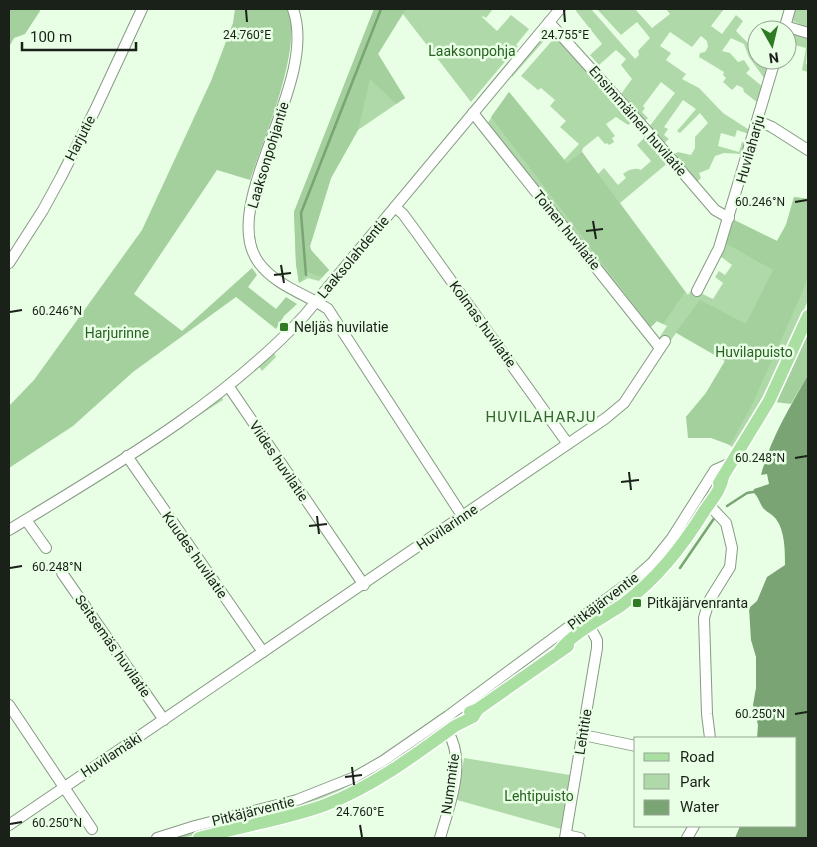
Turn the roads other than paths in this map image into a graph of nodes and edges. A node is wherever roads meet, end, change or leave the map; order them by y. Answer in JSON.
{"nodes":[{"id":1,"x":142,"y":9,"type":"edge"},
{"id":2,"x":293,"y":9,"type":"edge"},
{"id":3,"x":560,"y":9,"type":"edge"},
{"id":4,"x":549,"y":22,"type":"junction"},
{"id":5,"x":772,"y":70,"type":"edge"},
{"id":6,"x":473,"y":113,"type":"junction"},
{"id":7,"x":758,"y":121,"type":"junction"},
{"id":8,"x":808,"y":150,"type":"edge"},
{"id":9,"x":395,"y":207,"type":"junction"},
{"id":10,"x":729,"y":218,"type":"junction"},
{"id":11,"x":9,"y":263,"type":"edge"},
{"id":12,"x":697,"y":291,"type":"dead end"},
{"id":13,"x":315,"y":302,"type":"junction"},
{"id":14,"x":808,"y":316,"type":"edge"},
{"id":15,"x":662,"y":345,"type":"joint"},
{"id":16,"x":228,"y":387,"type":"junction"},
{"id":17,"x":568,"y":444,"type":"junction"},
{"id":18,"x":127,"y":456,"type":"junction"},
{"id":19,"x":733,"y":462,"type":"junction"},
{"id":20,"x":709,"y":505,"type":"junction"},
{"id":21,"x":463,"y":517,"type":"junction"},
{"id":22,"x":26,"y":520,"type":"junction"},
{"id":23,"x":9,"y":530,"type":"edge"},
{"id":24,"x":46,"y":548,"type":"dead end"},
{"id":25,"x":62,"y":573,"type":"dead end"},
{"id":26,"x":364,"y":585,"type":"junction"},
{"id":27,"x":590,"y":627,"type":"junction"},
{"id":28,"x":263,"y":652,"type":"junction"},
{"id":29,"x":214,"y":686,"type":"joint"},
{"id":30,"x":9,"y":705,"type":"edge"},
{"id":31,"x":164,"y":720,"type":"junction"},
{"id":32,"x":450,"y":725,"type":"junction"},
{"id":33,"x":583,"y":735,"type":"junction"},
{"id":34,"x":710,"y":737,"type":"edge"},
{"id":35,"x":634,"y":746,"type":"edge"},
{"id":36,"x":64,"y":786,"type":"junction"},
{"id":37,"x":9,"y":825,"type":"edge"},
{"id":38,"x":92,"y":830,"type":"dead end"},
{"id":39,"x":565,"y":837,"type":"edge"},
{"id":40,"x":157,"y":838,"type":"edge"},
{"id":41,"x":199,"y":838,"type":"edge"},
{"id":42,"x":440,"y":838,"type":"edge"},
{"id":43,"x":580,"y":838,"type":"edge"}],
"edges":[{"from":1,"to":11,"type":"street","name":"Harjutie"},
{"from":2,"to":13,"type":"street","name":"Laaksonpohjantie"},
{"from":3,"to":4,"type":"street","name":"Laaksolahdentie"},
{"from":4,"to":6,"type":"street","name":"Laaksolahdentie"},
{"from":4,"to":10,"type":"street","name":"Ensimmäinen huvilatie"},
{"from":5,"to":7,"type":"street","name":"Huvilaharju"},
{"from":6,"to":9,"type":"street","name":"Laaksolahdentie"},
{"from":6,"to":15,"type":"street","name":"Toinen huvilatie"},
{"from":7,"to":8,"type":"street"},
{"from":7,"to":10,"type":"street","name":"Huvilaharju"},
{"from":9,"to":13,"type":"street","name":"Laaksolahdentie"},
{"from":9,"to":17,"type":"street","name":"Kolmas huvilatie"},
{"from":10,"to":12,"type":"street","name":"Huvilaharju"},
{"from":13,"to":16,"type":"street","name":"Laaksolahdentie"},
{"from":13,"to":21,"type":"street"},
{"from":14,"to":19,"type":"main road","name":"Pitkäjärventie"},
{"from":15,"to":17,"type":"street","name":"Huvilarinne"},
{"from":16,"to":18,"type":"street","name":"Laaksolahdentie"},
{"from":16,"to":26,"type":"street","name":"Viides huvilatie"},
{"from":17,"to":21,"type":"street","name":"Huvilarinne"},
{"from":18,"to":22,"type":"street","name":"Laaksolahdentie"},
{"from":18,"to":28,"type":"street","name":"Kuudes huvilatie"},
{"from":19,"to":20,"type":"main road","name":"Pitkäjärventie"},
{"from":19,"to":32,"type":"street","name":"Pitkäjärventie"},
{"from":20,"to":27,"type":"main road","name":"Pitkäjärventie"},
{"from":20,"to":34,"type":"street"},
{"from":21,"to":26,"type":"street","name":"Huvilarinne"},
{"from":22,"to":23,"type":"street","name":"Laaksolahdentie"},
{"from":22,"to":24,"type":"street"},
{"from":25,"to":31,"type":"street","name":"Seitsemäs huvilatie"},
{"from":26,"to":28,"type":"street","name":"Huvilarinne"},
{"from":27,"to":32,"type":"main road","name":"Pitkäjärventie"},
{"from":27,"to":33,"type":"street","name":"Lehtitie"},
{"from":28,"to":29,"type":"street","name":"Huvilarinne"},
{"from":29,"to":31,"type":"street","name":"Huvilamäki"},
{"from":30,"to":36,"type":"street"},
{"from":31,"to":36,"type":"street","name":"Huvilamäki"},
{"from":32,"to":40,"type":"street","name":"Pitkäjärventie"},
{"from":32,"to":41,"type":"main road","name":"Pitkäjärventie"},
{"from":32,"to":42,"type":"street","name":"Nummitie"},
{"from":33,"to":35,"type":"street"},
{"from":33,"to":39,"type":"street","name":"Lehtitie"},
{"from":36,"to":37,"type":"street","name":"Huvilamäki"},
{"from":36,"to":38,"type":"street"},
{"from":39,"to":43,"type":"street"}]}
